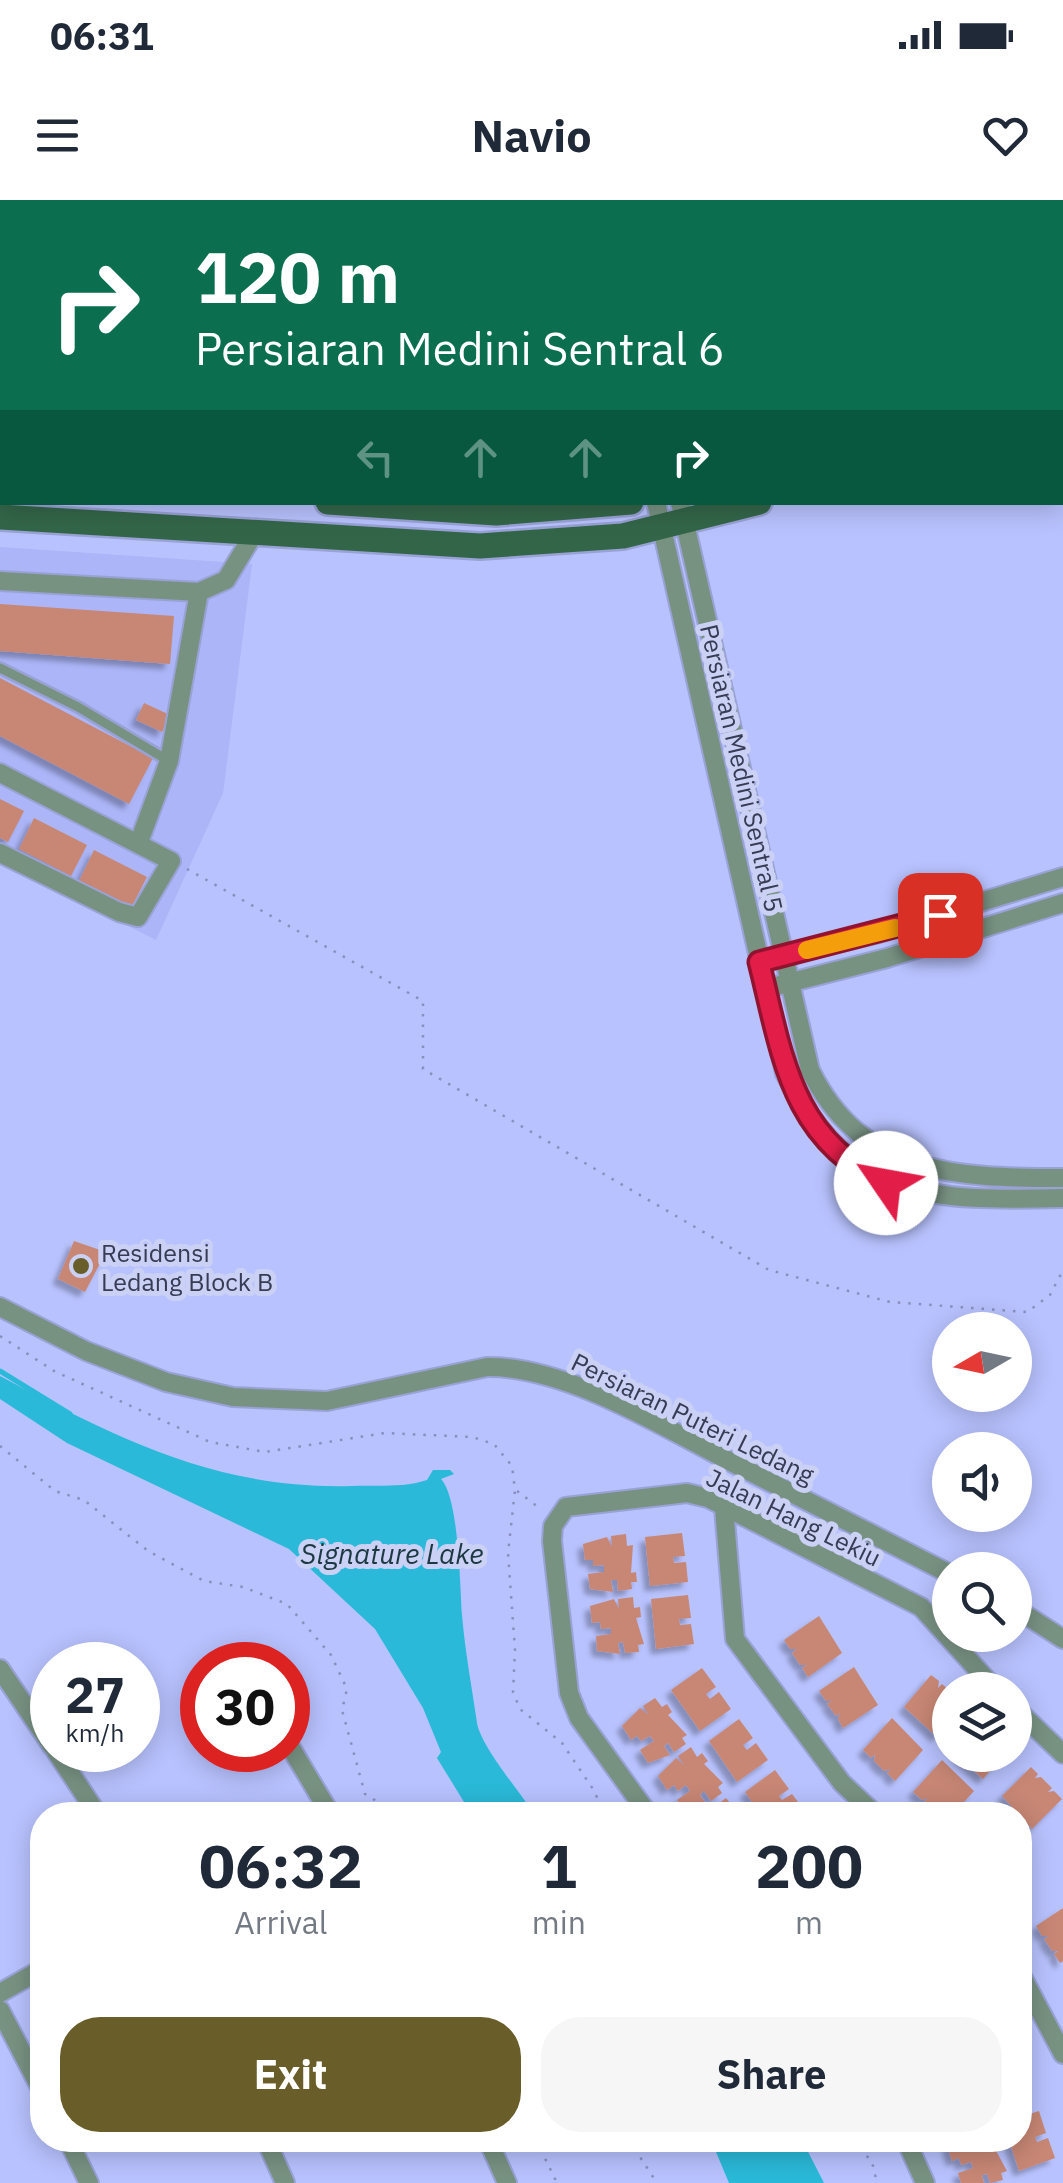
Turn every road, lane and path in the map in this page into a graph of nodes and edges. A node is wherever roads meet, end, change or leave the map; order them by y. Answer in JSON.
{"nodes":[{"id":1,"x":374,"y":505,"type":"edge"},
{"id":2,"x":594,"y":505,"type":"edge"},
{"id":3,"x":737,"y":505,"type":"edge"},
{"id":4,"x":671,"y":514,"type":"edge"},
{"id":5,"x":0,"y":517,"type":"edge"},
{"id":6,"x":255,"y":532,"type":"junction"},
{"id":7,"x":0,"y":581,"type":"edge"},
{"id":8,"x":199,"y":592,"type":"junction"},
{"id":9,"x":0,"y":668,"type":"edge"},
{"id":10,"x":169,"y":761,"type":"junction"},
{"id":11,"x":0,"y":774,"type":"edge"},
{"id":12,"x":139,"y":842,"type":"junction"},
{"id":13,"x":0,"y":853,"type":"edge"},
{"id":14,"x":171,"y":861,"type":"junction"},
{"id":15,"x":1063,"y":878,"type":"edge"},
{"id":16,"x":1063,"y":904,"type":"edge"},
{"id":17,"x":783,"y":956,"type":"junction"},
{"id":18,"x":759,"y":962,"type":"junction"},
{"id":19,"x":790,"y":982,"type":"junction"},
{"id":20,"x":766,"y":988,"type":"junction"},
{"id":21,"x":1063,"y":1178,"type":"edge"},
{"id":22,"x":1063,"y":1198,"type":"edge"},
{"id":23,"x":1063,"y":1270,"type":"edge"},
{"id":24,"x":0,"y":1306,"type":"edge"},
{"id":25,"x":0,"y":1336,"type":"edge"},
{"id":26,"x":0,"y":1446,"type":"edge"},
{"id":27,"x":515,"y":1490,"type":"junction"},
{"id":28,"x":724,"y":1508,"type":"junction"},
{"id":29,"x":556,"y":1520,"type":"junction"},
{"id":30,"x":932,"y":1565,"type":"edge"},
{"id":31,"x":1032,"y":1619,"type":"edge"},
{"id":32,"x":1063,"y":1639,"type":"edge"},
{"id":33,"x":0,"y":1669,"type":"edge"},
{"id":34,"x":980,"y":1672,"type":"edge"},
{"id":35,"x":30,"y":1713,"type":"edge"},
{"id":36,"x":1032,"y":1724,"type":"edge"},
{"id":37,"x":1063,"y":1754,"type":"edge"},
{"id":38,"x":70,"y":1772,"type":"edge"},
{"id":39,"x":305,"y":1772,"type":"edge"},
{"id":40,"x":89,"y":1802,"type":"edge"},
{"id":41,"x":323,"y":1802,"type":"edge"},
{"id":42,"x":378,"y":1802,"type":"edge"},
{"id":43,"x":598,"y":1802,"type":"edge"},
{"id":44,"x":640,"y":1802,"type":"edge"},
{"id":45,"x":862,"y":1802,"type":"edge"},
{"id":46,"x":30,"y":1976,"type":"edge"},
{"id":47,"x":0,"y":1993,"type":"edge"},
{"id":48,"x":1032,"y":1996,"type":"edge"},
{"id":49,"x":0,"y":2010,"type":"edge"},
{"id":50,"x":1063,"y":2054,"type":"edge"},
{"id":51,"x":30,"y":2068,"type":"edge"},
{"id":52,"x":74,"y":2152,"type":"edge"},
{"id":53,"x":271,"y":2152,"type":"edge"},
{"id":54,"x":493,"y":2152,"type":"edge"},
{"id":55,"x":542,"y":2152,"type":"edge"},
{"id":56,"x":637,"y":2152,"type":"edge"},
{"id":57,"x":863,"y":2152,"type":"edge"},
{"id":58,"x":911,"y":2152,"type":"edge"},
{"id":59,"x":89,"y":2183,"type":"edge"},
{"id":60,"x":285,"y":2183,"type":"edge"},
{"id":61,"x":507,"y":2183,"type":"edge"},
{"id":62,"x":557,"y":2183,"type":"edge"},
{"id":63,"x":657,"y":2183,"type":"edge"},
{"id":64,"x":877,"y":2183,"type":"edge"},
{"id":65,"x":924,"y":2183,"type":"edge"}],
"edges":[{"from":1,"to":2,"type":"main road"},
{"from":3,"to":4,"type":"main road"},
{"from":4,"to":6,"type":"main road"},
{"from":4,"to":17,"type":"street","name":"Persiaran Medini Sentral 5"},
{"from":4,"to":18,"type":"street","name":"Persiaran Medini Sentral 5"},
{"from":5,"to":6,"type":"main road"},
{"from":6,"to":8,"type":"street"},
{"from":7,"to":8,"type":"street"},
{"from":8,"to":10,"type":"street"},
{"from":9,"to":10,"type":"lane"},
{"from":10,"to":12,"type":"street"},
{"from":11,"to":12,"type":"street"},
{"from":12,"to":14,"type":"street"},
{"from":13,"to":14,"type":"street"},
{"from":14,"to":23,"type":"path"},
{"from":15,"to":17,"type":"street"},
{"from":16,"to":19,"type":"street"},
{"from":17,"to":18,"type":"street"},
{"from":17,"to":19,"type":"street","name":"Persiaran Medini Sentral 5"},
{"from":18,"to":20,"type":"street","name":"Persiaran Medini Sentral 5"},
{"from":19,"to":20,"type":"street"},
{"from":19,"to":21,"type":"street","name":"Persiaran Medini Sentral 5"},
{"from":20,"to":22,"type":"street","name":"Persiaran Medini Sentral 5"},
{"from":24,"to":30,"type":"street","name":"Persiaran Puteri Ledang"},
{"from":25,"to":27,"type":"path"},
{"from":26,"to":42,"type":"path"},
{"from":27,"to":29,"type":"path"},
{"from":27,"to":43,"type":"path"},
{"from":28,"to":29,"type":"street","name":"Jalan Hang Lekiu"},
{"from":28,"to":34,"type":"street","name":"Jalan Hang Lekiu"},
{"from":28,"to":45,"type":"street"},
{"from":29,"to":44,"type":"street"},
{"from":31,"to":32,"type":"street"},
{"from":33,"to":35,"type":"street"},
{"from":36,"to":37,"type":"street"},
{"from":38,"to":40,"type":"street"},
{"from":39,"to":41,"type":"street"},
{"from":46,"to":47,"type":"street"},
{"from":48,"to":50,"type":"street"},
{"from":49,"to":51,"type":"street"},
{"from":52,"to":59,"type":"street"},
{"from":53,"to":60,"type":"street"},
{"from":54,"to":61,"type":"street"},
{"from":55,"to":62,"type":"path"},
{"from":56,"to":63,"type":"path"},
{"from":57,"to":64,"type":"path"},
{"from":58,"to":65,"type":"street"}]}
